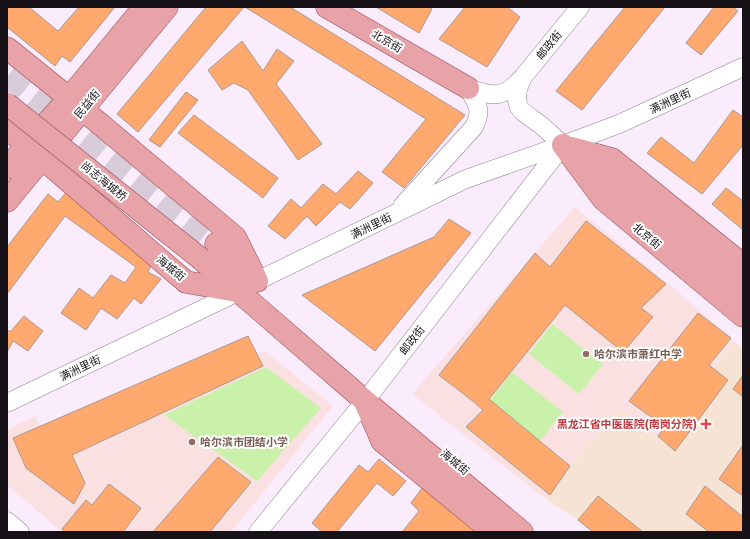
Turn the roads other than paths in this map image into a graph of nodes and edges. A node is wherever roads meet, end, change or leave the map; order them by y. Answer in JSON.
{"nodes":[{"id":1,"x":144,"y":7,"type":"edge"},
{"id":2,"x":167,"y":7,"type":"edge"},
{"id":3,"x":328,"y":7,"type":"edge"},
{"id":4,"x":580,"y":7,"type":"edge"},
{"id":5,"x":7,"y":48,"type":"edge"},
{"id":6,"x":743,"y":67,"type":"edge"},
{"id":7,"x":522,"y":77,"type":"junction"},
{"id":8,"x":468,"y":88,"type":"junction"},
{"id":9,"x":7,"y":104,"type":"edge"},
{"id":10,"x":76,"y":104,"type":"junction"},
{"id":11,"x":7,"y":128,"type":"edge"},
{"id":12,"x":563,"y":145,"type":"junction"},
{"id":13,"x":34,"y":152,"type":"junction"},
{"id":14,"x":7,"y":168,"type":"edge"},
{"id":15,"x":7,"y":201,"type":"edge"},
{"id":16,"x":395,"y":214,"type":"junction"},
{"id":17,"x":208,"y":251,"type":"junction"},
{"id":18,"x":743,"y":265,"type":"edge"},
{"id":19,"x":257,"y":281,"type":"junction"},
{"id":20,"x":238,"y":292,"type":"junction"},
{"id":21,"x":743,"y":292,"type":"edge"},
{"id":22,"x":743,"y":316,"type":"edge"},
{"id":23,"x":365,"y":401,"type":"junction"},
{"id":24,"x":7,"y":403,"type":"edge"},
{"id":25,"x":7,"y":521,"type":"edge"},
{"id":26,"x":20,"y":532,"type":"edge"},
{"id":27,"x":258,"y":532,"type":"edge"},
{"id":28,"x":493,"y":532,"type":"edge"},
{"id":29,"x":522,"y":532,"type":"edge"},
{"id":30,"x":539,"y":532,"type":"edge"}],
"edges":[{"from":1,"to":10,"type":"main road","name":"民益街"},
{"from":2,"to":10,"type":"main road","name":"民益街"},
{"from":3,"to":8,"type":"main road","name":"北京街"},
{"from":4,"to":7,"type":"street","name":"邮政街"},
{"from":5,"to":10,"type":"main road"},
{"from":6,"to":12,"type":"street","name":"满洲里街"},
{"from":7,"to":8,"type":"street","name":"邮政街"},
{"from":7,"to":12,"type":"street"},
{"from":8,"to":16,"type":"street"},
{"from":9,"to":17,"type":"main road","name":"尚志海城桥","bridge":true},
{"from":10,"to":13,"type":"main road","name":"民益街"},
{"from":10,"to":19,"type":"main road"},
{"from":11,"to":13,"type":"main road","name":"海城街"},
{"from":12,"to":16,"type":"street","name":"满洲里街"},
{"from":12,"to":18,"type":"main road"},
{"from":12,"to":21,"type":"main road","name":"北京街"},
{"from":12,"to":22,"type":"main road","name":"北京街"},
{"from":12,"to":23,"type":"street","name":"邮政街"},
{"from":13,"to":14,"type":"main road","name":"民益街"},
{"from":13,"to":15,"type":"main road","name":"民益街"},
{"from":13,"to":20,"type":"main road","name":"海城街"},
{"from":16,"to":19,"type":"street","name":"满洲里街"},
{"from":17,"to":19,"type":"main road"},
{"from":17,"to":20,"type":"main road"},
{"from":19,"to":20,"type":"street","name":"满洲里街"},
{"from":20,"to":23,"type":"main road","name":"海城街"},
{"from":20,"to":24,"type":"street","name":"满洲里街"},
{"from":23,"to":27,"type":"street","name":"邮政街"},
{"from":23,"to":28,"type":"main road","name":"海城街"},
{"from":23,"to":29,"type":"main road","name":"海城街"},
{"from":23,"to":30,"type":"main road","name":"海城街"},
{"from":25,"to":26,"type":"street"}]}
